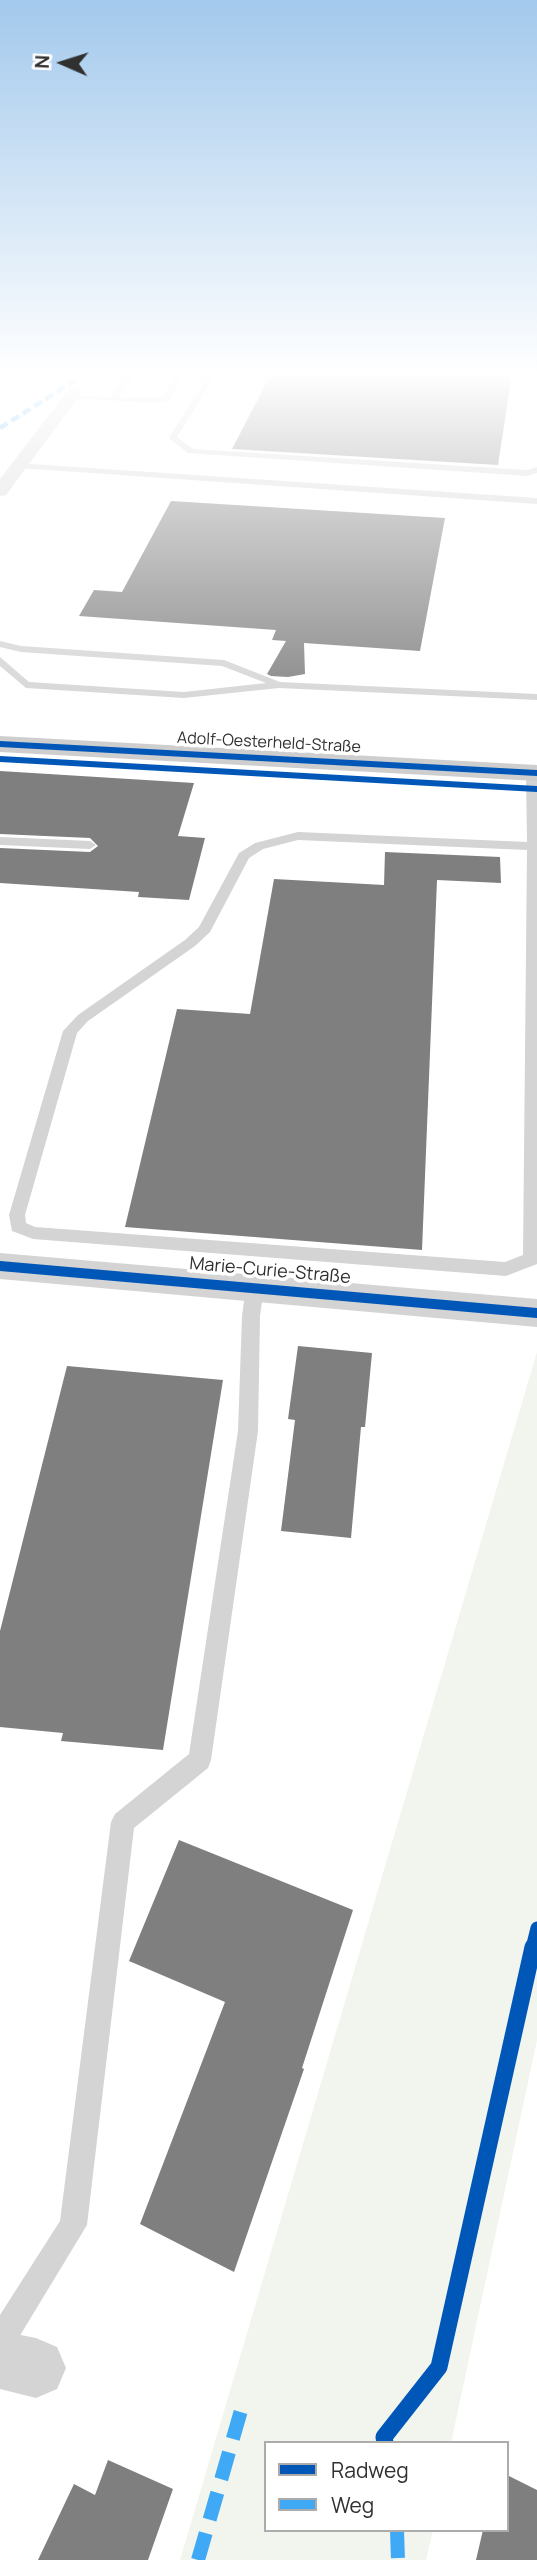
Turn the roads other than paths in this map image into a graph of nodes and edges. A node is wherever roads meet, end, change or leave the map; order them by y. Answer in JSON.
{"nodes":[{"id":1,"x":429,"y":493,"type":"edge"},
{"id":2,"x":537,"y":501,"type":"edge"},
{"id":3,"x":0,"y":644,"type":"edge"},
{"id":4,"x":0,"y":660,"type":"edge"},
{"id":5,"x":279,"y":685,"type":"junction"},
{"id":6,"x":537,"y":697,"type":"edge"},
{"id":7,"x":0,"y":744,"type":"edge"},
{"id":8,"x":534,"y":773,"type":"edge"},
{"id":9,"x":0,"y":841,"type":"edge"},
{"id":10,"x":90,"y":845,"type":"dead end"},
{"id":11,"x":533,"y":846,"type":"junction"},
{"id":12,"x":0,"y":1266,"type":"edge"},
{"id":13,"x":255,"y":1287,"type":"junction"},
{"id":14,"x":537,"y":1313,"type":"edge"},
{"id":15,"x":12,"y":2357,"type":"edge"}],
"edges":[{"from":1,"to":2,"type":"lane"},
{"from":3,"to":5,"type":"lane"},
{"from":4,"to":5,"type":"lane"},
{"from":5,"to":6,"type":"lane"},
{"from":7,"to":8,"type":"street","name":"Adolf-Oesterheld-Straße"},
{"from":8,"to":11,"type":"lane"},
{"from":9,"to":10,"type":"lane"},
{"from":11,"to":11,"type":"lane"},
{"from":12,"to":13,"type":"street","name":"Marie-Curie-Straße"},
{"from":13,"to":14,"type":"street","name":"Marie-Curie-Straße"},
{"from":13,"to":15,"type":"lane"}]}
